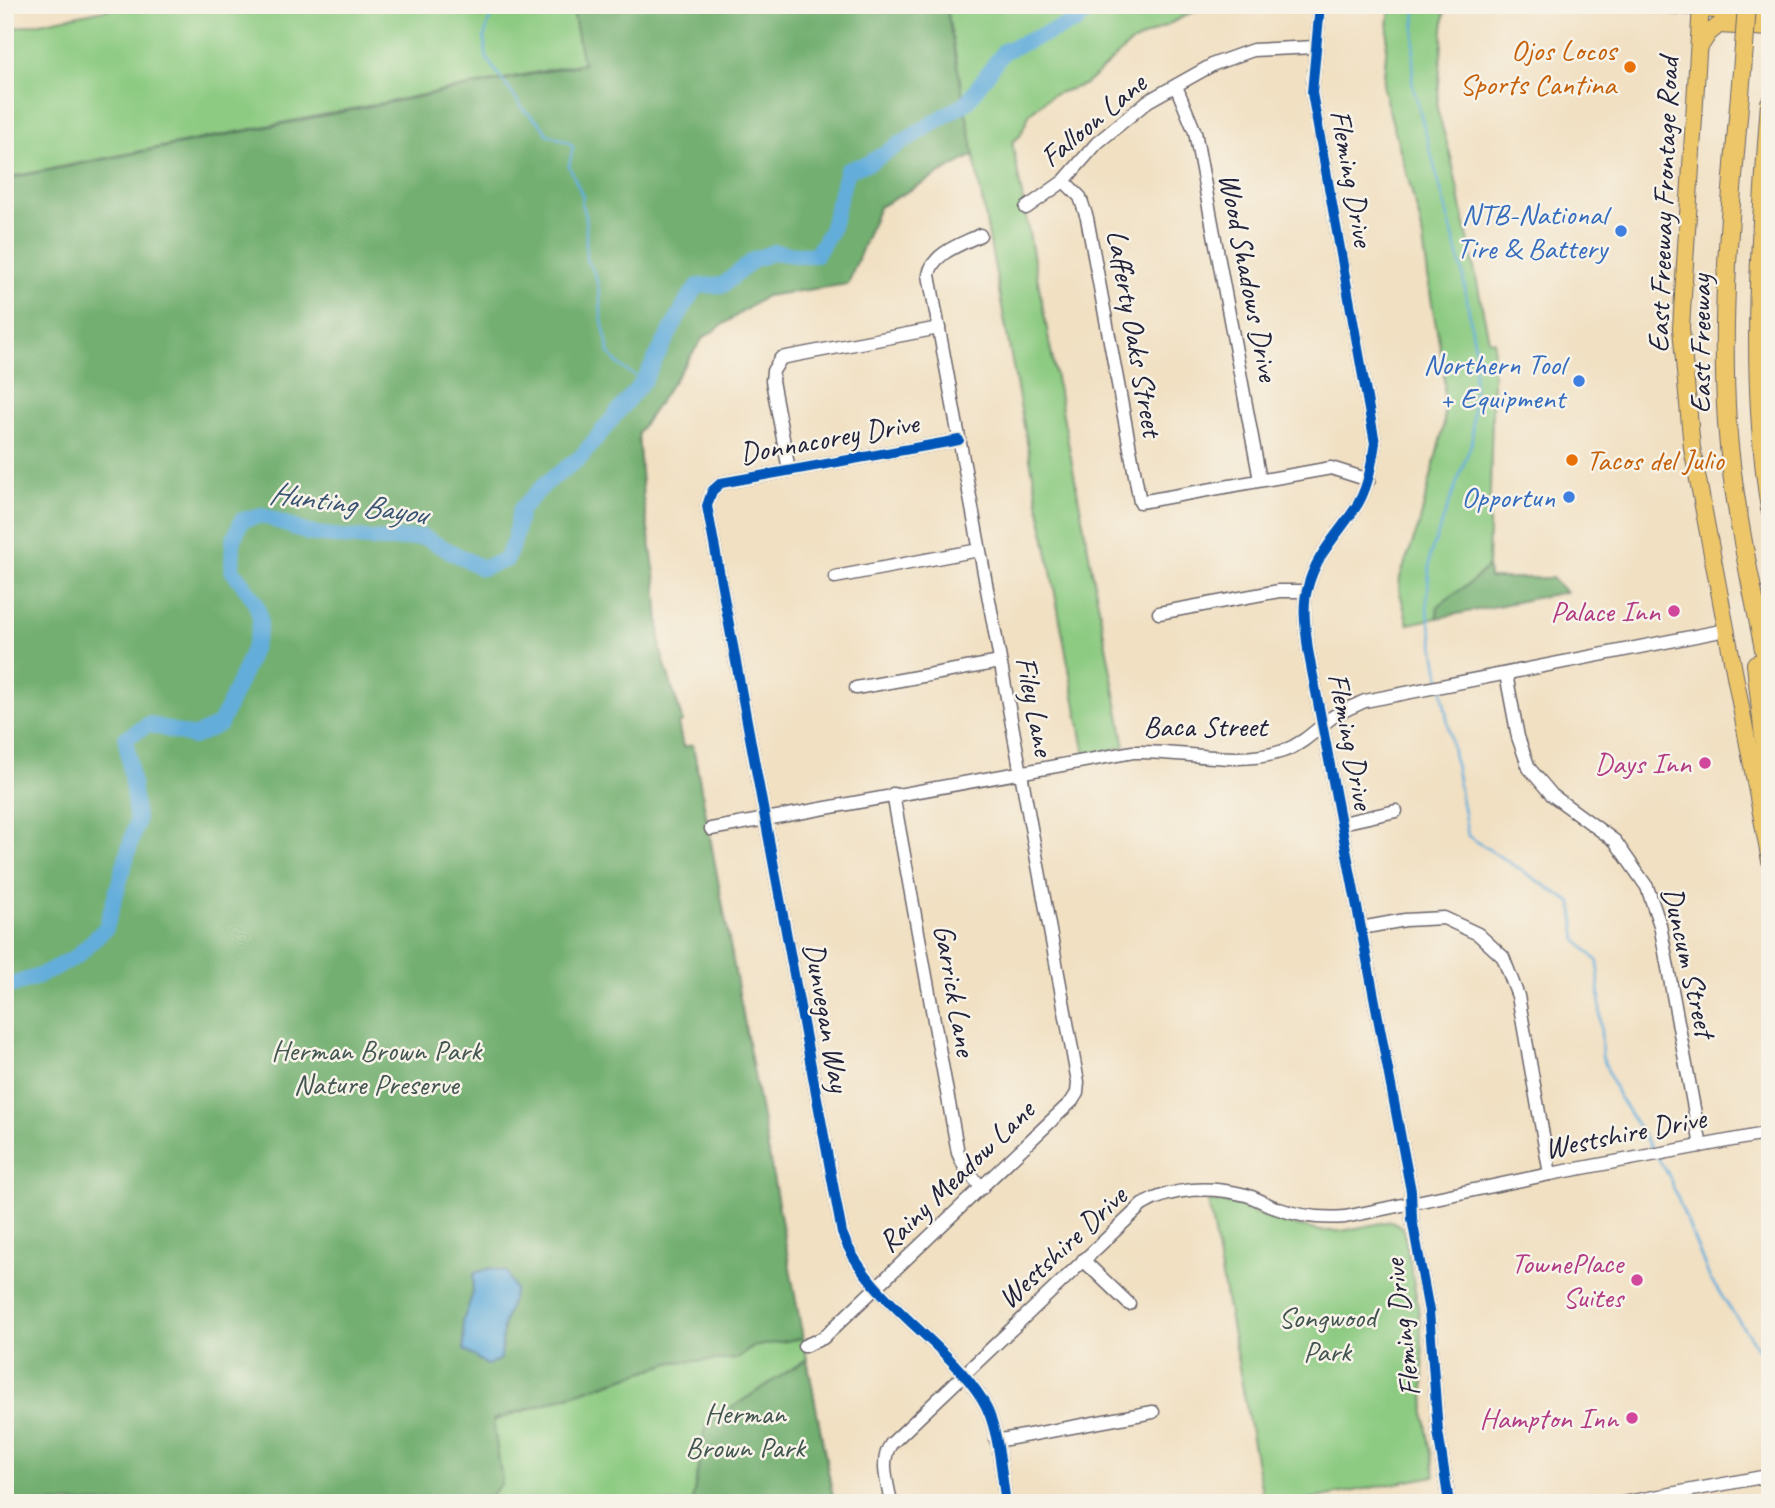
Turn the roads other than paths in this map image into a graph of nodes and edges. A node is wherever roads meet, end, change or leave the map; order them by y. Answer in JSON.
{"nodes":[{"id":1,"x":1320,"y":5,"type":"edge"},
{"id":2,"x":1645,"y":5,"type":"edge"},
{"id":3,"x":1747,"y":5,"type":"edge"},
{"id":4,"x":1701,"y":7,"type":"edge"},
{"id":5,"x":1770,"y":14,"type":"edge"},
{"id":6,"x":1770,"y":28,"type":"edge"},
{"id":7,"x":1315,"y":47,"type":"junction"},
{"id":8,"x":1698,"y":50,"type":"junction"},
{"id":9,"x":1177,"y":86,"type":"junction"},
{"id":10,"x":1770,"y":103,"type":"edge"},
{"id":11,"x":1064,"y":181,"type":"junction"},
{"id":12,"x":1026,"y":208,"type":"dead end"},
{"id":13,"x":979,"y":235,"type":"dead end"},
{"id":14,"x":939,"y":328,"type":"junction"},
{"id":15,"x":959,"y":440,"type":"junction"},
{"id":16,"x":789,"y":470,"type":"junction"},
{"id":17,"x":1260,"y":480,"type":"junction"},
{"id":18,"x":1369,"y":480,"type":"junction"},
{"id":19,"x":712,"y":491,"type":"joint"},
{"id":20,"x":1770,"y":509,"type":"edge"},
{"id":21,"x":1744,"y":542,"type":"junction"},
{"id":22,"x":979,"y":550,"type":"junction"},
{"id":23,"x":835,"y":577,"type":"dead end"},
{"id":24,"x":1306,"y":591,"type":"junction"},
{"id":25,"x":1159,"y":613,"type":"dead end"},
{"id":26,"x":1726,"y":630,"type":"junction"},
{"id":27,"x":1000,"y":662,"type":"junction"},
{"id":28,"x":1506,"y":674,"type":"junction"},
{"id":29,"x":1770,"y":680,"type":"edge"},
{"id":30,"x":856,"y":688,"type":"dead end"},
{"id":31,"x":1323,"y":726,"type":"junction"},
{"id":32,"x":1020,"y":772,"type":"junction"},
{"id":33,"x":1770,"y":793,"type":"edge"},
{"id":34,"x":893,"y":794,"type":"junction"},
{"id":35,"x":1396,"y":811,"type":"dead end"},
{"id":36,"x":765,"y":818,"type":"junction"},
{"id":37,"x":1342,"y":823,"type":"junction"},
{"id":38,"x":711,"y":829,"type":"dead end"},
{"id":39,"x":1770,"y":861,"type":"edge"},
{"id":40,"x":1361,"y":929,"type":"junction"},
{"id":41,"x":1077,"y":1093,"type":"joint"},
{"id":42,"x":1770,"y":1133,"type":"edge"},
{"id":43,"x":1701,"y":1146,"type":"junction"},
{"id":44,"x":1550,"y":1174,"type":"junction"},
{"id":45,"x":982,"y":1188,"type":"junction"},
{"id":46,"x":1411,"y":1204,"type":"junction"},
{"id":47,"x":1083,"y":1261,"type":"junction"},
{"id":48,"x":878,"y":1287,"type":"junction"},
{"id":49,"x":1129,"y":1304,"type":"dead end"},
{"id":50,"x":804,"y":1346,"type":"dead end"},
{"id":51,"x":963,"y":1376,"type":"junction"},
{"id":52,"x":1153,"y":1412,"type":"dead end"},
{"id":53,"x":996,"y":1441,"type":"junction"},
{"id":54,"x":1762,"y":1477,"type":"dead end"},
{"id":55,"x":1694,"y":1496,"type":"edge"},
{"id":56,"x":891,"y":1503,"type":"edge"},
{"id":57,"x":1006,"y":1503,"type":"edge"},
{"id":58,"x":1449,"y":1503,"type":"edge"},
{"id":59,"x":1622,"y":1503,"type":"edge"}],
"edges":[{"from":1,"to":7,"type":"street","name":"Fleming Drive"},
{"from":2,"to":4,"type":"street"},
{"from":3,"to":21,"type":"highway","name":"East Freeway","bridge":true},
{"from":4,"to":5,"type":"main road"},
{"from":4,"to":8,"type":"main road","name":"East Freeway Frontage Road"},
{"from":6,"to":8,"type":"main road"},
{"from":7,"to":9,"type":"street","name":"Falloon Lane"},
{"from":7,"to":18,"type":"street","name":"Fleming Drive"},
{"from":8,"to":26,"type":"main road","name":"East Freeway Frontage Road"},
{"from":9,"to":11,"type":"street","name":"Falloon Lane"},
{"from":9,"to":17,"type":"street","name":"Wood Shadows Drive"},
{"from":10,"to":20,"type":"highway","name":"East Freeway"},
{"from":11,"to":12,"type":"street","name":"Falloon Lane"},
{"from":11,"to":17,"type":"street","name":"Lafferty Oaks Street"},
{"from":13,"to":14,"type":"street","name":"Filey Lane"},
{"from":14,"to":15,"type":"street","name":"Filey Lane"},
{"from":14,"to":16,"type":"street"},
{"from":15,"to":16,"type":"street","name":"Donnacorey Drive"},
{"from":15,"to":22,"type":"street","name":"Filey Lane"},
{"from":16,"to":19,"type":"street","name":"Donnacorey Drive"},
{"from":17,"to":18,"type":"street"},
{"from":18,"to":24,"type":"street","name":"Fleming Drive"},
{"from":19,"to":36,"type":"street","name":"Dunvegan Way"},
{"from":21,"to":29,"type":"highway","name":"East Freeway"},
{"from":21,"to":33,"type":"highway"},
{"from":22,"to":23,"type":"street"},
{"from":22,"to":27,"type":"street","name":"Filey Lane"},
{"from":24,"to":25,"type":"street"},
{"from":24,"to":31,"type":"street","name":"Fleming Drive"},
{"from":26,"to":28,"type":"street","name":"Baca Street"},
{"from":26,"to":39,"type":"main road","name":"East Freeway Frontage Road"},
{"from":27,"to":30,"type":"street"},
{"from":27,"to":32,"type":"street","name":"Filey Lane"},
{"from":28,"to":31,"type":"street","name":"Baca Street"},
{"from":28,"to":43,"type":"street","name":"Duncum Street"},
{"from":31,"to":32,"type":"street","name":"Baca Street"},
{"from":31,"to":37,"type":"street","name":"Fleming Drive"},
{"from":32,"to":34,"type":"street","name":"Baca Street"},
{"from":32,"to":41,"type":"street","name":"Filey Lane"},
{"from":34,"to":36,"type":"street","name":"Baca Street"},
{"from":34,"to":45,"type":"street","name":"Garrick Lane"},
{"from":35,"to":37,"type":"street"},
{"from":36,"to":38,"type":"street","name":"Baca Street"},
{"from":36,"to":48,"type":"street","name":"Dunvegan Way"},
{"from":37,"to":40,"type":"street","name":"Fleming Drive"},
{"from":40,"to":44,"type":"street"},
{"from":40,"to":46,"type":"street","name":"Fleming Drive"},
{"from":41,"to":45,"type":"street","name":"Rainy Meadow Lane"},
{"from":42,"to":43,"type":"street","name":"Westshire Drive"},
{"from":43,"to":44,"type":"street","name":"Westshire Drive"},
{"from":44,"to":46,"type":"street","name":"Westshire Drive"},
{"from":45,"to":48,"type":"street","name":"Rainy Meadow Lane"},
{"from":46,"to":47,"type":"street","name":"Westshire Drive"},
{"from":46,"to":58,"type":"street","name":"Fleming Drive"},
{"from":47,"to":49,"type":"street"},
{"from":47,"to":51,"type":"street","name":"Westshire Drive"},
{"from":48,"to":50,"type":"street","name":"Rainy Meadow Lane"},
{"from":48,"to":51,"type":"street","name":"Dunvegan Way"},
{"from":51,"to":53,"type":"street","name":"Dunvegan Way"},
{"from":51,"to":56,"type":"street","name":"Westshire Drive"},
{"from":52,"to":53,"type":"street"},
{"from":53,"to":57,"type":"street","name":"Dunvegan Way"},
{"from":54,"to":55,"type":"street"},
{"from":55,"to":59,"type":"street"}]}
